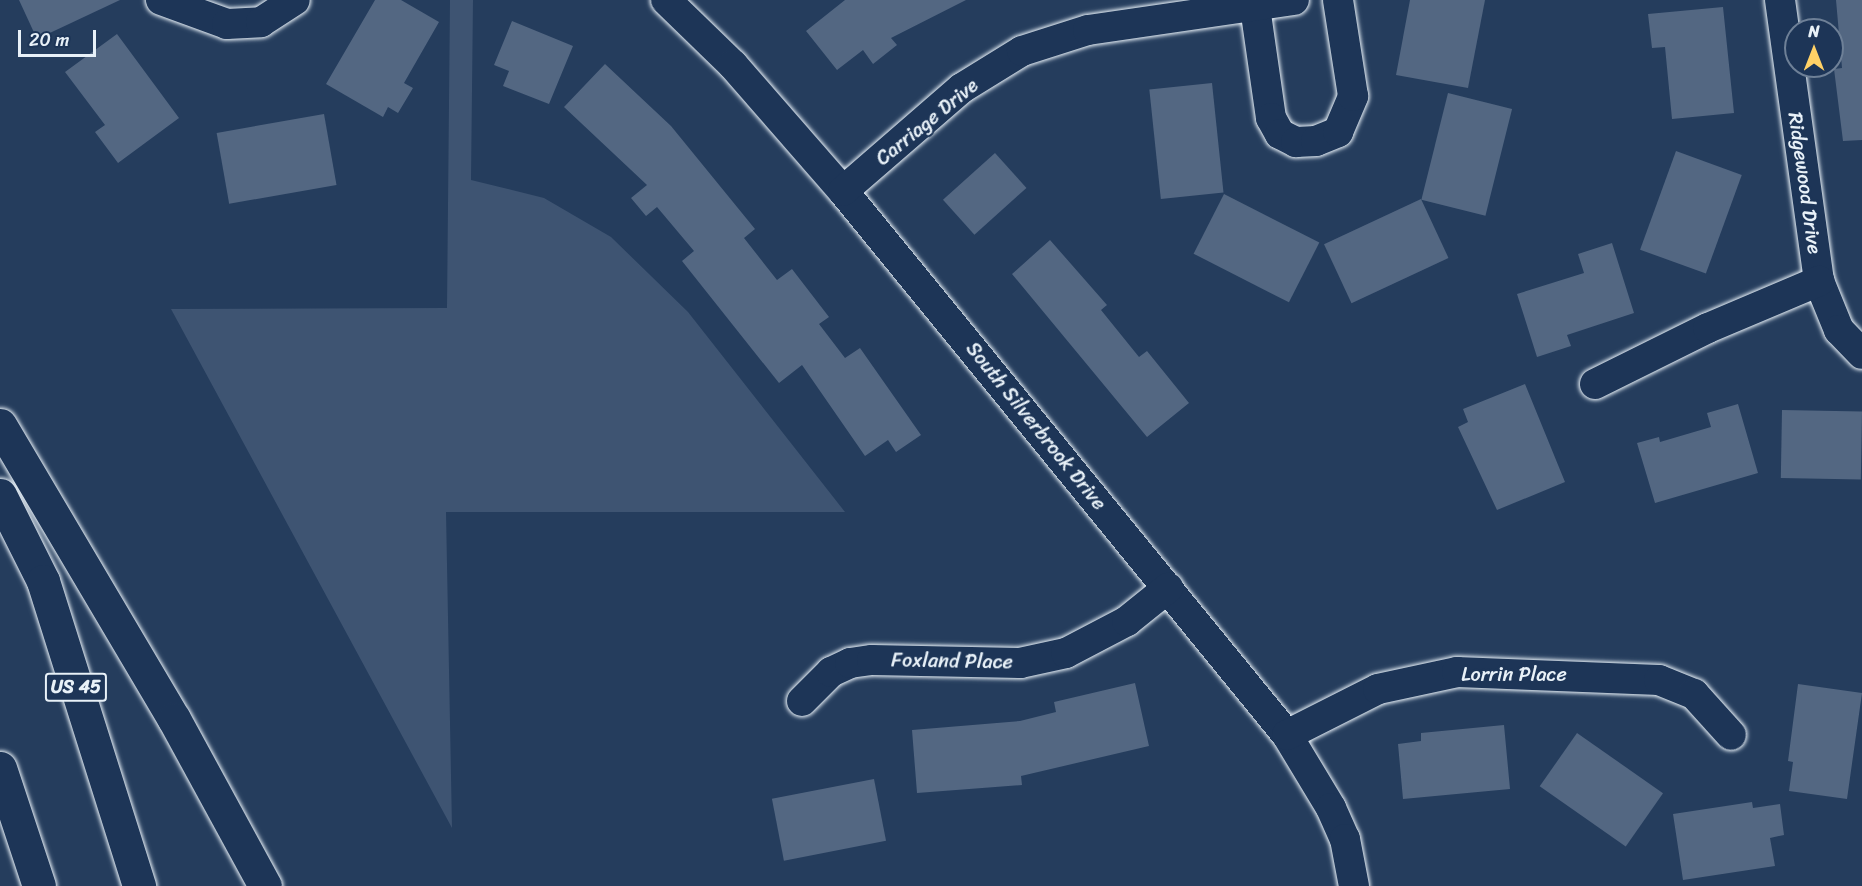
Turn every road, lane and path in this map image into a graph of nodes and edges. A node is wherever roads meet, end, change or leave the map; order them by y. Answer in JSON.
{"nodes":[{"id":1,"x":161,"y":0,"type":"edge"},
{"id":2,"x":295,"y":0,"type":"edge"},
{"id":3,"x":666,"y":0,"type":"edge"},
{"id":4,"x":1294,"y":0,"type":"edge"},
{"id":5,"x":1338,"y":0,"type":"edge"},
{"id":6,"x":1780,"y":0,"type":"edge"},
{"id":7,"x":1255,"y":7,"type":"junction"},
{"id":8,"x":843,"y":191,"type":"junction"},
{"id":9,"x":1819,"y":281,"type":"junction"},
{"id":10,"x":1862,"y":354,"type":"edge"},
{"id":11,"x":1595,"y":384,"type":"dead end"},
{"id":12,"x":0,"y":425,"type":"edge"},
{"id":13,"x":0,"y":495,"type":"edge"},
{"id":14,"x":1168,"y":588,"type":"junction"},
{"id":15,"x":802,"y":701,"type":"dead end"},
{"id":16,"x":1287,"y":735,"type":"junction"},
{"id":17,"x":1731,"y":735,"type":"dead end"},
{"id":18,"x":0,"y":768,"type":"edge"},
{"id":19,"x":39,"y":886,"type":"edge"},
{"id":20,"x":139,"y":886,"type":"edge"},
{"id":21,"x":265,"y":886,"type":"edge"},
{"id":22,"x":1354,"y":886,"type":"edge"}],
"edges":[{"from":1,"to":2,"type":"street"},
{"from":3,"to":8,"type":"street","name":"South Silverbrook Drive"},
{"from":4,"to":7,"type":"street","name":"Carriage Drive"},
{"from":5,"to":7,"type":"street"},
{"from":6,"to":9,"type":"street","name":"Ridgewood Drive"},
{"from":7,"to":8,"type":"street","name":"Carriage Drive"},
{"from":8,"to":14,"type":"street","name":"South Silverbrook Drive"},
{"from":9,"to":10,"type":"street","name":"Ridgewood Drive"},
{"from":9,"to":11,"type":"street"},
{"from":12,"to":21,"type":"highway"},
{"from":13,"to":20,"type":"highway","number":"US 45"},
{"from":14,"to":15,"type":"street","name":"Foxland Place"},
{"from":14,"to":16,"type":"street","name":"South Silverbrook Drive"},
{"from":16,"to":17,"type":"street","name":"Lorrin Place"},
{"from":16,"to":22,"type":"street","name":"South Silverbrook Drive"},
{"from":18,"to":19,"type":"highway"}]}
